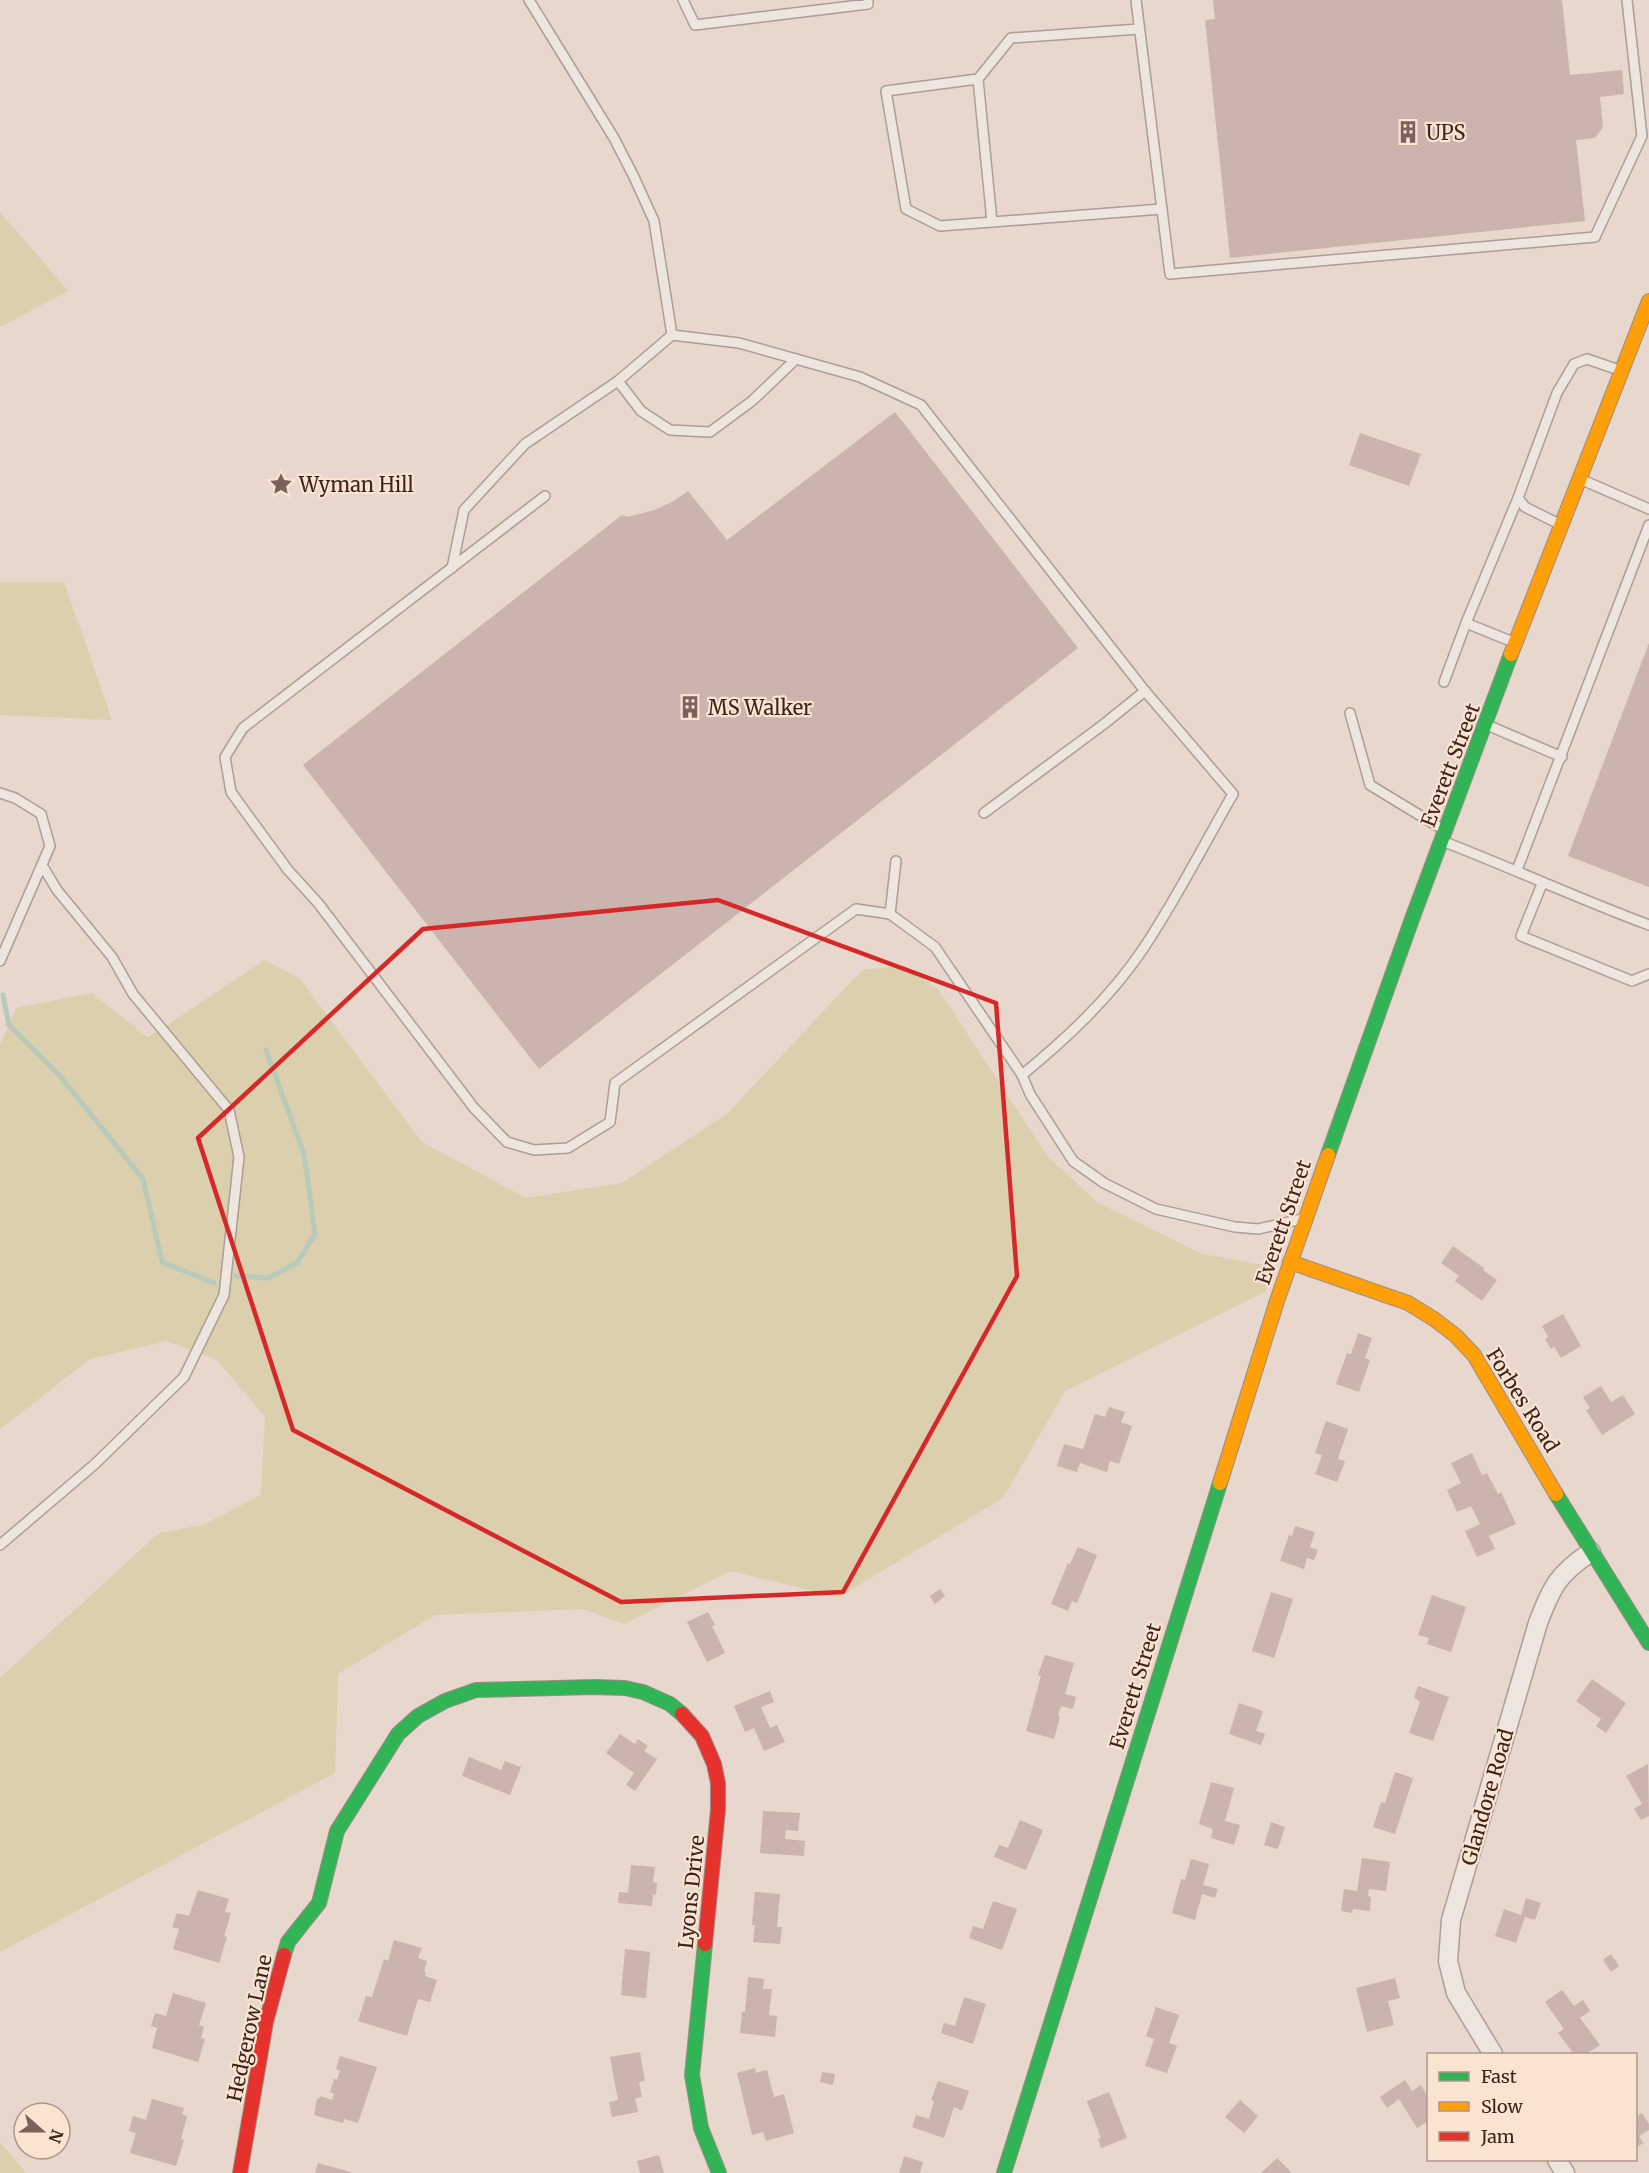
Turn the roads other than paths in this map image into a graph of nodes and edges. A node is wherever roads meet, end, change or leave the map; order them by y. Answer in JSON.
{"nodes":[{"id":1,"x":529,"y":0,"type":"edge"},
{"id":2,"x":683,"y":0,"type":"edge"},
{"id":3,"x":868,"y":0,"type":"edge"},
{"id":4,"x":1136,"y":0,"type":"edge"},
{"id":5,"x":1627,"y":0,"type":"edge"},
{"id":6,"x":1139,"y":29,"type":"junction"},
{"id":7,"x":978,"y":79,"type":"junction"},
{"id":8,"x":1162,"y":209,"type":"junction"},
{"id":9,"x":992,"y":222,"type":"junction"},
{"id":10,"x":1649,"y":301,"type":"edge"},
{"id":11,"x":672,"y":335,"type":"junction"},
{"id":12,"x":796,"y":359,"type":"junction"},
{"id":13,"x":1621,"y":370,"type":"junction"},
{"id":14,"x":618,"y":381,"type":"junction"},
{"id":15,"x":1580,"y":479,"type":"junction"},
{"id":16,"x":545,"y":496,"type":"dead end"},
{"id":17,"x":1518,"y":498,"type":"junction"},
{"id":18,"x":1649,"y":509,"type":"edge"},
{"id":19,"x":1562,"y":525,"type":"junction"},
{"id":20,"x":1649,"y":525,"type":"edge"},
{"id":21,"x":452,"y":568,"type":"junction"},
{"id":22,"x":1466,"y":623,"type":"junction"},
{"id":23,"x":1516,"y":644,"type":"junction"},
{"id":24,"x":1444,"y":682,"type":"dead end"},
{"id":25,"x":1146,"y":691,"type":"junction"},
{"id":26,"x":1350,"y":713,"type":"dead end"},
{"id":27,"x":1486,"y":725,"type":"junction"},
{"id":28,"x":1562,"y":757,"type":"junction"},
{"id":29,"x":0,"y":793,"type":"edge"},
{"id":30,"x":984,"y":813,"type":"dead end"},
{"id":31,"x":1444,"y":836,"type":"junction"},
{"id":32,"x":896,"y":861,"type":"dead end"},
{"id":33,"x":42,"y":865,"type":"junction"},
{"id":34,"x":1517,"y":870,"type":"junction"},
{"id":35,"x":1542,"y":884,"type":"junction"},
{"id":36,"x":890,"y":914,"type":"junction"},
{"id":37,"x":1649,"y":925,"type":"edge"},
{"id":38,"x":0,"y":961,"type":"edge"},
{"id":39,"x":1649,"y":974,"type":"edge"},
{"id":40,"x":1022,"y":1075,"type":"junction"},
{"id":41,"x":1305,"y":1218,"type":"junction"},
{"id":42,"x":1290,"y":1262,"type":"junction"},
{"id":43,"x":0,"y":1545,"type":"edge"},
{"id":44,"x":1591,"y":1552,"type":"junction"},
{"id":45,"x":1649,"y":1643,"type":"edge"},
{"id":46,"x":594,"y":1687,"type":"joint"},
{"id":47,"x":1492,"y":2053,"type":"edge"},
{"id":48,"x":240,"y":2173,"type":"edge"},
{"id":49,"x":719,"y":2173,"type":"edge"},
{"id":50,"x":1004,"y":2173,"type":"edge"}],
"edges":[{"from":1,"to":11,"type":"lane"},
{"from":2,"to":3,"type":"lane"},
{"from":4,"to":6,"type":"lane"},
{"from":5,"to":8,"type":"lane"},
{"from":6,"to":7,"type":"lane"},
{"from":6,"to":8,"type":"lane"},
{"from":7,"to":9,"type":"lane"},
{"from":7,"to":9,"type":"lane"},
{"from":8,"to":9,"type":"lane"},
{"from":10,"to":13,"type":"street","name":"Everett Street"},
{"from":11,"to":12,"type":"lane"},
{"from":11,"to":14,"type":"lane"},
{"from":12,"to":14,"type":"lane"},
{"from":12,"to":25,"type":"lane"},
{"from":13,"to":15,"type":"street","name":"Everett Street"},
{"from":13,"to":17,"type":"lane"},
{"from":14,"to":21,"type":"lane"},
{"from":15,"to":18,"type":"lane"},
{"from":15,"to":19,"type":"street","name":"Everett Street"},
{"from":16,"to":21,"type":"lane"},
{"from":17,"to":19,"type":"lane"},
{"from":17,"to":22,"type":"lane"},
{"from":19,"to":23,"type":"street","name":"Everett Street"},
{"from":20,"to":28,"type":"lane"},
{"from":21,"to":36,"type":"lane"},
{"from":22,"to":23,"type":"lane"},
{"from":22,"to":24,"type":"lane"},
{"from":23,"to":27,"type":"street","name":"Everett Street"},
{"from":25,"to":30,"type":"lane"},
{"from":25,"to":40,"type":"lane"},
{"from":26,"to":31,"type":"lane"},
{"from":27,"to":28,"type":"lane"},
{"from":27,"to":31,"type":"street","name":"Everett Street"},
{"from":28,"to":34,"type":"lane"},
{"from":29,"to":33,"type":"lane"},
{"from":31,"to":34,"type":"lane"},
{"from":31,"to":41,"type":"street","name":"Everett Street"},
{"from":32,"to":36,"type":"lane"},
{"from":33,"to":38,"type":"lane"},
{"from":33,"to":43,"type":"lane"},
{"from":34,"to":35,"type":"lane"},
{"from":35,"to":37,"type":"lane"},
{"from":35,"to":39,"type":"lane"},
{"from":36,"to":40,"type":"lane"},
{"from":40,"to":41,"type":"lane"},
{"from":41,"to":42,"type":"street","name":"Everett Street"},
{"from":42,"to":44,"type":"street","name":"Forbes Road"},
{"from":42,"to":50,"type":"street","name":"Everett Street"},
{"from":44,"to":45,"type":"street","name":"Forbes Road"},
{"from":44,"to":47,"type":"street","name":"Glandore Road"},
{"from":46,"to":48,"type":"street","name":"Hedgerow Lane"},
{"from":46,"to":49,"type":"street","name":"Lyons Drive"}]}
